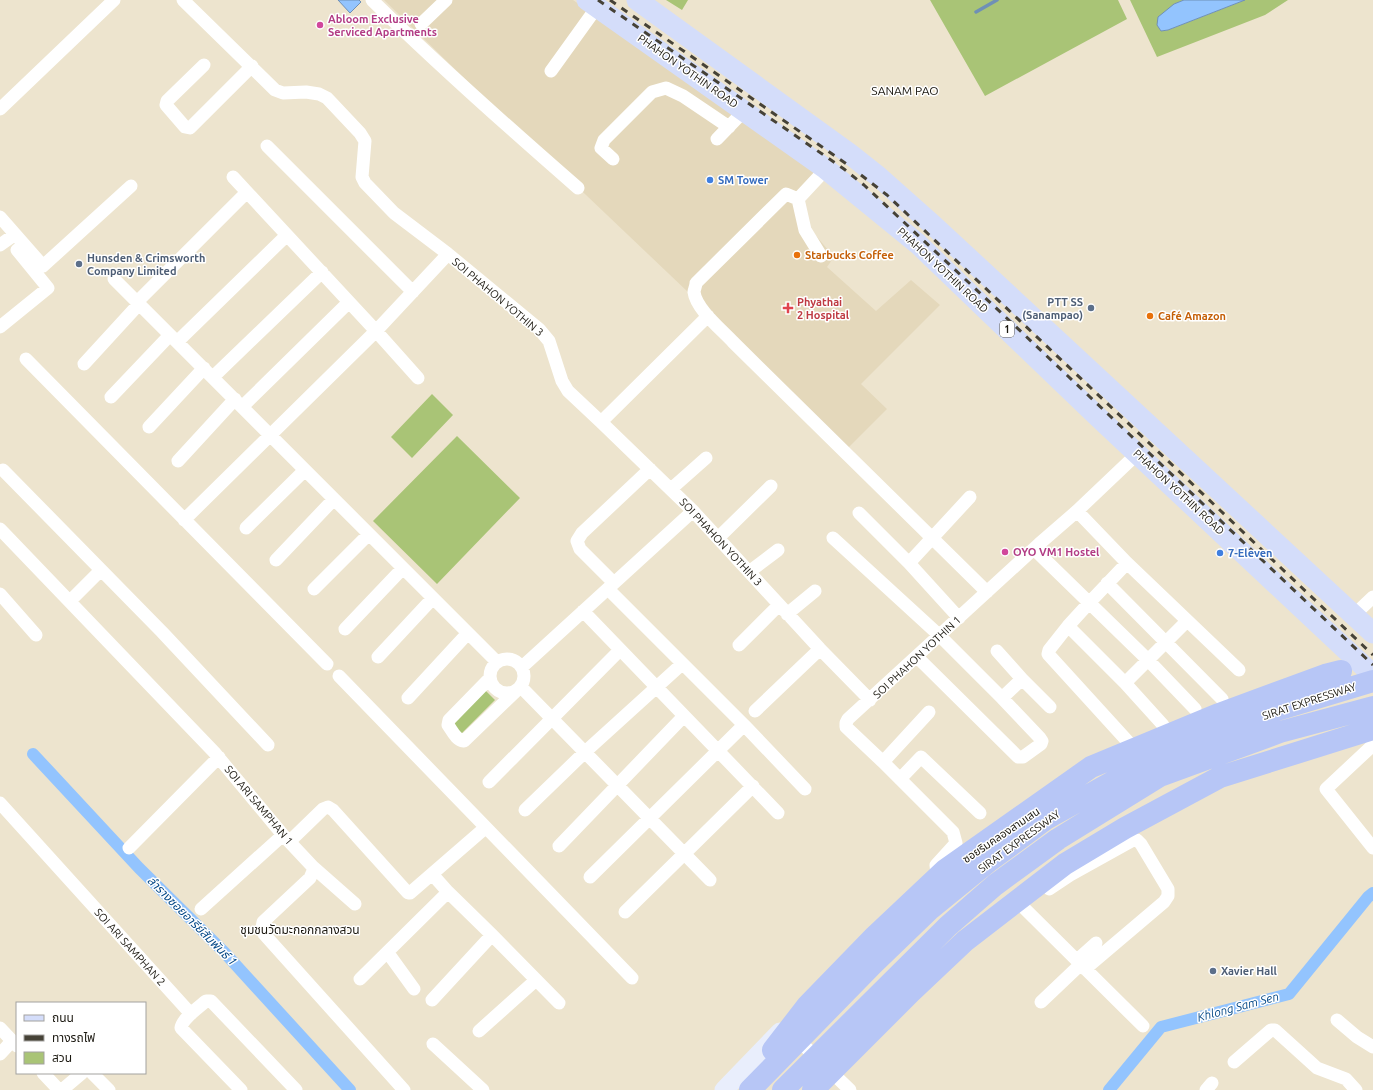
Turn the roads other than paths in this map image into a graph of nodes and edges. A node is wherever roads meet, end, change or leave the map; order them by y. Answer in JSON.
{"nodes":[{"id":1,"x":114,"y":0,"type":"edge"},
{"id":2,"x":183,"y":0,"type":"edge"},
{"id":3,"x":372,"y":0,"type":"edge"},
{"id":4,"x":446,"y":0,"type":"edge"},
{"id":5,"x":624,"y":0,"type":"edge"},
{"id":6,"x":636,"y":0,"type":"edge"},
{"id":7,"x":599,"y":8,"type":"edge"},
{"id":8,"x":421,"y":24,"type":"dead end"},
{"id":9,"x":204,"y":65,"type":"dead end"},
{"id":10,"x":252,"y":66,"type":"junction"},
{"id":11,"x":551,"y":71,"type":"dead end"},
{"id":12,"x":0,"y":109,"type":"edge"},
{"id":13,"x":744,"y":111,"type":"junction"},
{"id":14,"x":729,"y":126,"type":"junction"},
{"id":15,"x":717,"y":139,"type":"dead end"},
{"id":16,"x":267,"y":146,"type":"dead end"},
{"id":17,"x":613,"y":159,"type":"dead end"},
{"id":18,"x":826,"y":169,"type":"junction"},
{"id":19,"x":233,"y":177,"type":"dead end"},
{"id":20,"x":131,"y":186,"type":"dead end"},
{"id":21,"x":578,"y":188,"type":"dead end"},
{"id":22,"x":247,"y":192,"type":"junction"},
{"id":23,"x":798,"y":199,"type":"junction"},
{"id":24,"x":0,"y":217,"type":"edge"},
{"id":25,"x":287,"y":235,"type":"junction"},
{"id":26,"x":7,"y":240,"type":"edge"},
{"id":27,"x":22,"y":250,"type":"junction"},
{"id":28,"x":448,"y":254,"type":"junction"},
{"id":29,"x":822,"y":256,"type":"dead end"},
{"id":30,"x":322,"y":272,"type":"junction"},
{"id":31,"x":114,"y":279,"type":"dead end"},
{"id":32,"x":413,"y":292,"type":"junction"},
{"id":33,"x":349,"y":302,"type":"junction"},
{"id":34,"x":138,"y":303,"type":"junction"},
{"id":35,"x":708,"y":316,"type":"junction"},
{"id":36,"x":0,"y":327,"type":"edge"},
{"id":37,"x":376,"y":331,"type":"junction"},
{"id":38,"x":174,"y":338,"type":"junction"},
{"id":39,"x":1058,"y":341,"type":"junction"},
{"id":40,"x":26,"y":359,"type":"dead end"},
{"id":41,"x":1039,"y":360,"type":"junction"},
{"id":42,"x":84,"y":364,"type":"dead end"},
{"id":43,"x":208,"y":373,"type":"junction"},
{"id":44,"x":418,"y":378,"type":"dead end"},
{"id":45,"x":111,"y":397,"type":"dead end"},
{"id":46,"x":238,"y":403,"type":"junction"},
{"id":47,"x":601,"y":422,"type":"junction"},
{"id":48,"x":149,"y":427,"type":"dead end"},
{"id":49,"x":270,"y":435,"type":"junction"},
{"id":50,"x":1138,"y":453,"type":"junction"},
{"id":51,"x":706,"y":458,"type":"dead end"},
{"id":52,"x":178,"y":461,"type":"dead end"},
{"id":53,"x":650,"y":469,"type":"junction"},
{"id":54,"x":3,"y":470,"type":"dead end"},
{"id":55,"x":305,"y":470,"type":"junction"},
{"id":56,"x":771,"y":486,"type":"dead end"},
{"id":57,"x":671,"y":489,"type":"junction"},
{"id":58,"x":970,"y":497,"type":"dead end"},
{"id":59,"x":334,"y":499,"type":"junction"},
{"id":60,"x":1077,"y":510,"type":"junction"},
{"id":61,"x":693,"y":511,"type":"junction"},
{"id":62,"x":859,"y":513,"type":"dead end"},
{"id":63,"x":184,"y":520,"type":"junction"},
{"id":64,"x":246,"y":528,"type":"dead end"},
{"id":65,"x":0,"y":529,"type":"edge"},
{"id":66,"x":369,"y":534,"type":"junction"},
{"id":67,"x":718,"y":538,"type":"junction"},
{"id":68,"x":833,"y":538,"type":"dead end"},
{"id":69,"x":932,"y":538,"type":"junction"},
{"id":70,"x":1034,"y":549,"type":"junction"},
{"id":71,"x":778,"y":550,"type":"dead end"},
{"id":72,"x":276,"y":560,"type":"dead end"},
{"id":73,"x":909,"y":563,"type":"junction"},
{"id":74,"x":1126,"y":563,"type":"junction"},
{"id":75,"x":404,"y":568,"type":"junction"},
{"id":76,"x":100,"y":571,"type":"junction"},
{"id":77,"x":750,"y":572,"type":"junction"},
{"id":78,"x":1107,"y":583,"type":"junction"},
{"id":79,"x":611,"y":586,"type":"junction"},
{"id":80,"x":314,"y":589,"type":"dead end"},
{"id":81,"x":815,"y":591,"type":"dead end"},
{"id":82,"x":987,"y":592,"type":"junction"},
{"id":83,"x":0,"y":594,"type":"edge"},
{"id":84,"x":1373,"y":597,"type":"edge"},
{"id":85,"x":433,"y":598,"type":"junction"},
{"id":86,"x":70,"y":601,"type":"junction"},
{"id":87,"x":1089,"y":603,"type":"junction"},
{"id":88,"x":783,"y":609,"type":"junction"},
{"id":89,"x":583,"y":611,"type":"junction"},
{"id":90,"x":1354,"y":615,"type":"junction"},
{"id":91,"x":959,"y":618,"type":"junction"},
{"id":92,"x":1187,"y":620,"type":"junction"},
{"id":93,"x":1068,"y":626,"type":"junction"},
{"id":94,"x":345,"y":629,"type":"dead end"},
{"id":95,"x":1373,"y":632,"type":"edge"},
{"id":96,"x":468,"y":633,"type":"junction"},
{"id":97,"x":36,"y":635,"type":"dead end"},
{"id":98,"x":940,"y":636,"type":"junction"},
{"id":99,"x":1166,"y":641,"type":"junction"},
{"id":100,"x":739,"y":645,"type":"dead end"},
{"id":101,"x":820,"y":649,"type":"junction"},
{"id":102,"x":620,"y":650,"type":"junction"},
{"id":103,"x":997,"y":651,"type":"dead end"},
{"id":104,"x":378,"y":657,"type":"dead end"},
{"id":105,"x":917,"y":658,"type":"junction"},
{"id":106,"x":1148,"y":660,"type":"junction"},
{"id":107,"x":497,"y":662,"type":"junction"},
{"id":108,"x":328,"y":664,"type":"dead end"},
{"id":109,"x":682,"y":664,"type":"junction"},
{"id":110,"x":1349,"y":665,"type":"junction"},
{"id":111,"x":522,"y":667,"type":"junction"},
{"id":112,"x":1239,"y":670,"type":"dead end"},
{"id":113,"x":1373,"y":675,"type":"edge"},
{"id":114,"x":339,"y":676,"type":"dead end"},
{"id":115,"x":490,"y":678,"type":"junction"},
{"id":116,"x":1022,"y":680,"type":"junction"},
{"id":117,"x":1373,"y":681,"type":"edge"},
{"id":118,"x":1125,"y":683,"type":"junction"},
{"id":119,"x":657,"y":688,"type":"junction"},
{"id":120,"x":518,"y":689,"type":"junction"},
{"id":121,"x":408,"y":698,"type":"dead end"},
{"id":122,"x":1002,"y":698,"type":"junction"},
{"id":123,"x":1222,"y":699,"type":"dead end"},
{"id":124,"x":870,"y":700,"type":"junction"},
{"id":125,"x":1050,"y":707,"type":"dead end"},
{"id":126,"x":1373,"y":707,"type":"edge"},
{"id":127,"x":756,"y":711,"type":"dead end"},
{"id":128,"x":928,"y":712,"type":"dead end"},
{"id":129,"x":684,"y":716,"type":"junction"},
{"id":130,"x":552,"y":719,"type":"junction"},
{"id":131,"x":1196,"y":722,"type":"junction"},
{"id":132,"x":744,"y":725,"type":"junction"},
{"id":133,"x":1163,"y":725,"type":"dead end"},
{"id":134,"x":1373,"y":729,"type":"edge"},
{"id":135,"x":1130,"y":744,"type":"dead end"},
{"id":136,"x":268,"y":745,"type":"dead end"},
{"id":137,"x":1373,"y":745,"type":"edge"},
{"id":138,"x":718,"y":751,"type":"junction"},
{"id":139,"x":585,"y":752,"type":"junction"},
{"id":140,"x":219,"y":757,"type":"junction"},
{"id":141,"x":883,"y":762,"type":"junction"},
{"id":142,"x":900,"y":779,"type":"junction"},
{"id":143,"x":489,"y":782,"type":"dead end"},
{"id":144,"x":617,"y":785,"type":"junction"},
{"id":145,"x":753,"y":786,"type":"junction"},
{"id":146,"x":804,"y":789,"type":"dead end"},
{"id":147,"x":0,"y":803,"type":"edge"},
{"id":148,"x":525,"y":810,"type":"dead end"},
{"id":149,"x":778,"y":813,"type":"dead end"},
{"id":150,"x":980,"y":813,"type":"dead end"},
{"id":151,"x":649,"y":818,"type":"junction"},
{"id":152,"x":485,"y":828,"type":"junction"},
{"id":153,"x":286,"y":838,"type":"junction"},
{"id":154,"x":559,"y":846,"type":"dead end"},
{"id":155,"x":129,"y":848,"type":"dead end"},
{"id":156,"x":1373,"y":848,"type":"edge"},
{"id":157,"x":684,"y":854,"type":"junction"},
{"id":158,"x":313,"y":867,"type":"junction"},
{"id":159,"x":936,"y":873,"type":"junction"},
{"id":160,"x":432,"y":874,"type":"junction"},
{"id":161,"x":590,"y":876,"type":"dead end"},
{"id":162,"x":710,"y":880,"type":"dead end"},
{"id":163,"x":448,"y":892,"type":"junction"},
{"id":164,"x":355,"y":904,"type":"dead end"},
{"id":165,"x":1023,"y":907,"type":"junction"},
{"id":166,"x":201,"y":909,"type":"dead end"},
{"id":167,"x":625,"y":912,"type":"dead end"},
{"id":168,"x":981,"y":929,"type":"junction"},
{"id":169,"x":492,"y":935,"type":"junction"},
{"id":170,"x":1096,"y":943,"type":"dead end"},
{"id":171,"x":388,"y":953,"type":"junction"},
{"id":172,"x":1081,"y":964,"type":"junction"},
{"id":173,"x":632,"y":978,"type":"dead end"},
{"id":174,"x":360,"y":980,"type":"dead end"},
{"id":175,"x":536,"y":980,"type":"junction"},
{"id":176,"x":414,"y":989,"type":"dead end"},
{"id":177,"x":432,"y":1000,"type":"dead end"},
{"id":178,"x":1041,"y":1002,"type":"dead end"},
{"id":179,"x":558,"y":1003,"type":"dead end"},
{"id":180,"x":191,"y":1014,"type":"junction"},
{"id":181,"x":1337,"y":1020,"type":"dead end"},
{"id":182,"x":784,"y":1026,"type":"junction"},
{"id":183,"x":1143,"y":1026,"type":"dead end"},
{"id":184,"x":0,"y":1028,"type":"edge"},
{"id":185,"x":479,"y":1031,"type":"dead end"},
{"id":186,"x":15,"y":1044,"type":"edge"},
{"id":187,"x":433,"y":1044,"type":"dead end"},
{"id":188,"x":1373,"y":1047,"type":"edge"},
{"id":189,"x":0,"y":1054,"type":"edge"},
{"id":190,"x":1234,"y":1062,"type":"dead end"},
{"id":191,"x":44,"y":1074,"type":"edge"},
{"id":192,"x":81,"y":1074,"type":"edge"},
{"id":193,"x":93,"y":1074,"type":"edge"},
{"id":194,"x":835,"y":1075,"type":"junction"},
{"id":195,"x":59,"y":1090,"type":"edge"},
{"id":196,"x":62,"y":1090,"type":"edge"},
{"id":197,"x":109,"y":1090,"type":"edge"},
{"id":198,"x":241,"y":1090,"type":"edge"},
{"id":199,"x":296,"y":1090,"type":"edge"},
{"id":200,"x":404,"y":1090,"type":"edge"},
{"id":201,"x":483,"y":1090,"type":"edge"},
{"id":202,"x":724,"y":1090,"type":"edge"},
{"id":203,"x":745,"y":1090,"type":"edge"},
{"id":204,"x":750,"y":1090,"type":"edge"},
{"id":205,"x":783,"y":1090,"type":"edge"},
{"id":206,"x":813,"y":1090,"type":"edge"},
{"id":207,"x":820,"y":1090,"type":"edge"},
{"id":208,"x":850,"y":1090,"type":"edge"},
{"id":209,"x":1356,"y":1090,"type":"edge"}],
"edges":[{"from":1,"to":12,"type":"street"},
{"from":2,"to":10,"type":"street","name":"SOI PHAHON YOTHIN 3"},
{"from":3,"to":21,"type":"street"},
{"from":4,"to":8,"type":"street"},
{"from":5,"to":7,"type":"main road"},
{"from":6,"to":39,"type":"main road","number":"1"},
{"from":7,"to":11,"type":"street"},
{"from":7,"to":13,"type":"main road","name":"PHAHON YOTHIN ROAD","number":"1"},
{"from":9,"to":10,"type":"street"},
{"from":10,"to":28,"type":"street","name":"SOI PHAHON YOTHIN 3"},
{"from":13,"to":14,"type":"street"},
{"from":13,"to":18,"type":"main road","name":"PHAHON YOTHIN ROAD","number":"1"},
{"from":14,"to":15,"type":"street"},
{"from":14,"to":17,"type":"street"},
{"from":16,"to":32,"type":"street"},
{"from":18,"to":23,"type":"street"},
{"from":18,"to":41,"type":"main road","name":"PHAHON YOTHIN ROAD","number":"1"},
{"from":19,"to":22,"type":"street"},
{"from":20,"to":27,"type":"street"},
{"from":22,"to":25,"type":"street"},
{"from":22,"to":34,"type":"street"},
{"from":23,"to":29,"type":"street"},
{"from":23,"to":35,"type":"street"},
{"from":24,"to":26,"type":"street"},
{"from":25,"to":30,"type":"street"},
{"from":25,"to":38,"type":"street"},
{"from":26,"to":27,"type":"street"},
{"from":27,"to":36,"type":"street"},
{"from":28,"to":32,"type":"street"},
{"from":28,"to":47,"type":"street","name":"SOI PHAHON YOTHIN 3"},
{"from":30,"to":33,"type":"street"},
{"from":30,"to":43,"type":"street"},
{"from":31,"to":34,"type":"street"},
{"from":32,"to":37,"type":"street"},
{"from":33,"to":37,"type":"street"},
{"from":33,"to":46,"type":"street"},
{"from":34,"to":38,"type":"street"},
{"from":34,"to":42,"type":"street"},
{"from":35,"to":47,"type":"street"},
{"from":35,"to":69,"type":"street"},
{"from":37,"to":44,"type":"street"},
{"from":37,"to":49,"type":"street"},
{"from":38,"to":43,"type":"street"},
{"from":38,"to":45,"type":"street"},
{"from":39,"to":41,"type":"main road"},
{"from":39,"to":90,"type":"main road","number":"1"},
{"from":40,"to":63,"type":"street"},
{"from":41,"to":50,"type":"main road","name":"PHAHON YOTHIN ROAD","number":"1"},
{"from":43,"to":46,"type":"street"},
{"from":43,"to":48,"type":"street"},
{"from":46,"to":49,"type":"street"},
{"from":46,"to":52,"type":"street"},
{"from":47,"to":53,"type":"street","name":"SOI PHAHON YOTHIN 3"},
{"from":49,"to":55,"type":"street"},
{"from":49,"to":63,"type":"street"},
{"from":50,"to":60,"type":"street","name":"SOI PHAHON YOTHIN 1"},
{"from":50,"to":110,"type":"main road","name":"PHAHON YOTHIN ROAD","number":"1"},
{"from":51,"to":57,"type":"street"},
{"from":53,"to":57,"type":"street","name":"SOI PHAHON YOTHIN 3"},
{"from":53,"to":79,"type":"street"},
{"from":54,"to":76,"type":"street"},
{"from":55,"to":59,"type":"street"},
{"from":55,"to":64,"type":"street"},
{"from":56,"to":67,"type":"street"},
{"from":57,"to":61,"type":"street","name":"SOI PHAHON YOTHIN 3"},
{"from":58,"to":69,"type":"street"},
{"from":59,"to":66,"type":"street"},
{"from":59,"to":72,"type":"street"},
{"from":60,"to":70,"type":"street","name":"SOI PHAHON YOTHIN 1"},
{"from":60,"to":74,"type":"street"},
{"from":61,"to":67,"type":"street","name":"SOI PHAHON YOTHIN 3"},
{"from":61,"to":79,"type":"street"},
{"from":62,"to":73,"type":"street"},
{"from":63,"to":108,"type":"street"},
{"from":65,"to":86,"type":"street","name":"SOI ARI SAMPHAN 1"},
{"from":66,"to":75,"type":"street"},
{"from":66,"to":80,"type":"street"},
{"from":67,"to":77,"type":"street","name":"SOI PHAHON YOTHIN 3"},
{"from":68,"to":98,"type":"street"},
{"from":69,"to":73,"type":"street"},
{"from":69,"to":82,"type":"street"},
{"from":70,"to":82,"type":"street","name":"SOI PHAHON YOTHIN 1"},
{"from":70,"to":87,"type":"street"},
{"from":71,"to":77,"type":"street"},
{"from":73,"to":91,"type":"street"},
{"from":74,"to":78,"type":"street"},
{"from":74,"to":92,"type":"street"},
{"from":75,"to":85,"type":"street"},
{"from":75,"to":94,"type":"street"},
{"from":76,"to":86,"type":"street"},
{"from":76,"to":136,"type":"street"},
{"from":77,"to":88,"type":"street","name":"SOI PHAHON YOTHIN 3"},
{"from":78,"to":87,"type":"street"},
{"from":78,"to":99,"type":"street"},
{"from":79,"to":89,"type":"street"},
{"from":79,"to":109,"type":"street"},
{"from":81,"to":88,"type":"street"},
{"from":82,"to":91,"type":"street","name":"SOI PHAHON YOTHIN 1"},
{"from":83,"to":97,"type":"street"},
{"from":84,"to":90,"type":"street"},
{"from":85,"to":96,"type":"street"},
{"from":85,"to":104,"type":"street"},
{"from":86,"to":140,"type":"street","name":"SOI ARI SAMPHAN 1"},
{"from":87,"to":93,"type":"street"},
{"from":87,"to":106,"type":"street"},
{"from":88,"to":100,"type":"street"},
{"from":88,"to":101,"type":"street","name":"SOI PHAHON YOTHIN 3"},
{"from":89,"to":102,"type":"street"},
{"from":89,"to":111,"type":"street"},
{"from":90,"to":95,"type":"main road","number":"1"},
{"from":91,"to":98,"type":"street","name":"SOI PHAHON YOTHIN 1"},
{"from":92,"to":99,"type":"street"},
{"from":92,"to":112,"type":"street"},
{"from":93,"to":118,"type":"street"},
{"from":93,"to":135,"type":"street"},
{"from":96,"to":107,"type":"street"},
{"from":96,"to":121,"type":"street"},
{"from":98,"to":105,"type":"street","name":"SOI PHAHON YOTHIN 1"},
{"from":98,"to":122,"type":"street"},
{"from":99,"to":106,"type":"street"},
{"from":99,"to":123,"type":"street"},
{"from":101,"to":124,"type":"street","name":"SOI PHAHON YOTHIN 3"},
{"from":101,"to":127,"type":"street"},
{"from":102,"to":119,"type":"street"},
{"from":102,"to":130,"type":"street"},
{"from":103,"to":116,"type":"street"},
{"from":105,"to":122,"type":"street"},
{"from":105,"to":124,"type":"street","name":"SOI PHAHON YOTHIN 1"},
{"from":106,"to":118,"type":"street"},
{"from":106,"to":131,"type":"street"},
{"from":107,"to":111,"type":"street"},
{"from":107,"to":115,"type":"street"},
{"from":109,"to":119,"type":"street"},
{"from":109,"to":132,"type":"street"},
{"from":110,"to":113,"type":"main road","name":"PHAHON YOTHIN ROAD","number":"1"},
{"from":110,"to":131,"type":"highway"},
{"from":111,"to":120,"type":"street"},
{"from":114,"to":152,"type":"street"},
{"from":115,"to":120,"type":"street"},
{"from":115,"to":120,"type":"street"},
{"from":116,"to":122,"type":"street"},
{"from":116,"to":125,"type":"street"},
{"from":117,"to":204,"type":"highway","name":"SIRAT EXPRESSWAY"},
{"from":118,"to":133,"type":"street"},
{"from":119,"to":129,"type":"street"},
{"from":119,"to":139,"type":"street"},
{"from":120,"to":130,"type":"street"},
{"from":124,"to":141,"type":"street","name":"SOI PHAHON YOTHIN 1"},
{"from":126,"to":205,"type":"highway","name":"SIRAT EXPRESSWAY"},
{"from":128,"to":141,"type":"street"},
{"from":129,"to":138,"type":"street"},
{"from":129,"to":144,"type":"street"},
{"from":130,"to":139,"type":"street"},
{"from":130,"to":143,"type":"street"},
{"from":131,"to":159,"type":"street","name":"ซอยริมคลองสามเสน"},
{"from":131,"to":203,"type":"highway"},
{"from":132,"to":138,"type":"street"},
{"from":132,"to":146,"type":"street"},
{"from":134,"to":206,"type":"highway"},
{"from":137,"to":156,"type":"street"},
{"from":138,"to":145,"type":"street"},
{"from":138,"to":151,"type":"street"},
{"from":139,"to":144,"type":"street"},
{"from":139,"to":148,"type":"street"},
{"from":140,"to":153,"type":"street","name":"SOI ARI SAMPHAN 1"},
{"from":140,"to":155,"type":"street"},
{"from":141,"to":142,"type":"street","name":"SOI PHAHON YOTHIN 1"},
{"from":142,"to":150,"type":"street"},
{"from":142,"to":159,"type":"street","name":"SOI PHAHON YOTHIN 1"},
{"from":144,"to":151,"type":"street"},
{"from":144,"to":154,"type":"street"},
{"from":145,"to":149,"type":"street"},
{"from":145,"to":157,"type":"street"},
{"from":147,"to":180,"type":"street","name":"SOI ARI SAMPHAN 2"},
{"from":151,"to":157,"type":"street"},
{"from":151,"to":161,"type":"street"},
{"from":152,"to":160,"type":"street"},
{"from":152,"to":173,"type":"street"},
{"from":153,"to":158,"type":"street","name":"SOI ARI SAMPHAN 1"},
{"from":153,"to":160,"type":"street"},
{"from":153,"to":166,"type":"street"},
{"from":157,"to":162,"type":"street"},
{"from":157,"to":167,"type":"street"},
{"from":158,"to":164,"type":"street","name":"SOI ARI SAMPHAN 1"},
{"from":158,"to":200,"type":"street"},
{"from":159,"to":168,"type":"street"},
{"from":159,"to":182,"type":"street","name":"ซอยริมคลองสามเสน"},
{"from":160,"to":163,"type":"street"},
{"from":163,"to":169,"type":"street"},
{"from":163,"to":171,"type":"street"},
{"from":165,"to":168,"type":"street"},
{"from":165,"to":172,"type":"street"},
{"from":165,"to":172,"type":"street"},
{"from":168,"to":194,"type":"street"},
{"from":169,"to":175,"type":"street"},
{"from":169,"to":177,"type":"street"},
{"from":170,"to":172,"type":"street"},
{"from":171,"to":174,"type":"street"},
{"from":171,"to":176,"type":"street"},
{"from":172,"to":178,"type":"street"},
{"from":172,"to":183,"type":"street"},
{"from":175,"to":179,"type":"street"},
{"from":175,"to":185,"type":"street"},
{"from":180,"to":198,"type":"street"},
{"from":180,"to":199,"type":"street"},
{"from":181,"to":188,"type":"street"},
{"from":182,"to":194,"type":"street"},
{"from":182,"to":202,"type":"street","name":"ซอยริมคลองสามเสน"},
{"from":184,"to":186,"type":"street"},
{"from":186,"to":189,"type":"street"},
{"from":187,"to":201,"type":"street"},
{"from":190,"to":209,"type":"street"},
{"from":191,"to":195,"type":"street"},
{"from":192,"to":196,"type":"street"},
{"from":193,"to":197,"type":"street"},
{"from":194,"to":207,"type":"street"},
{"from":194,"to":208,"type":"street"}]}
